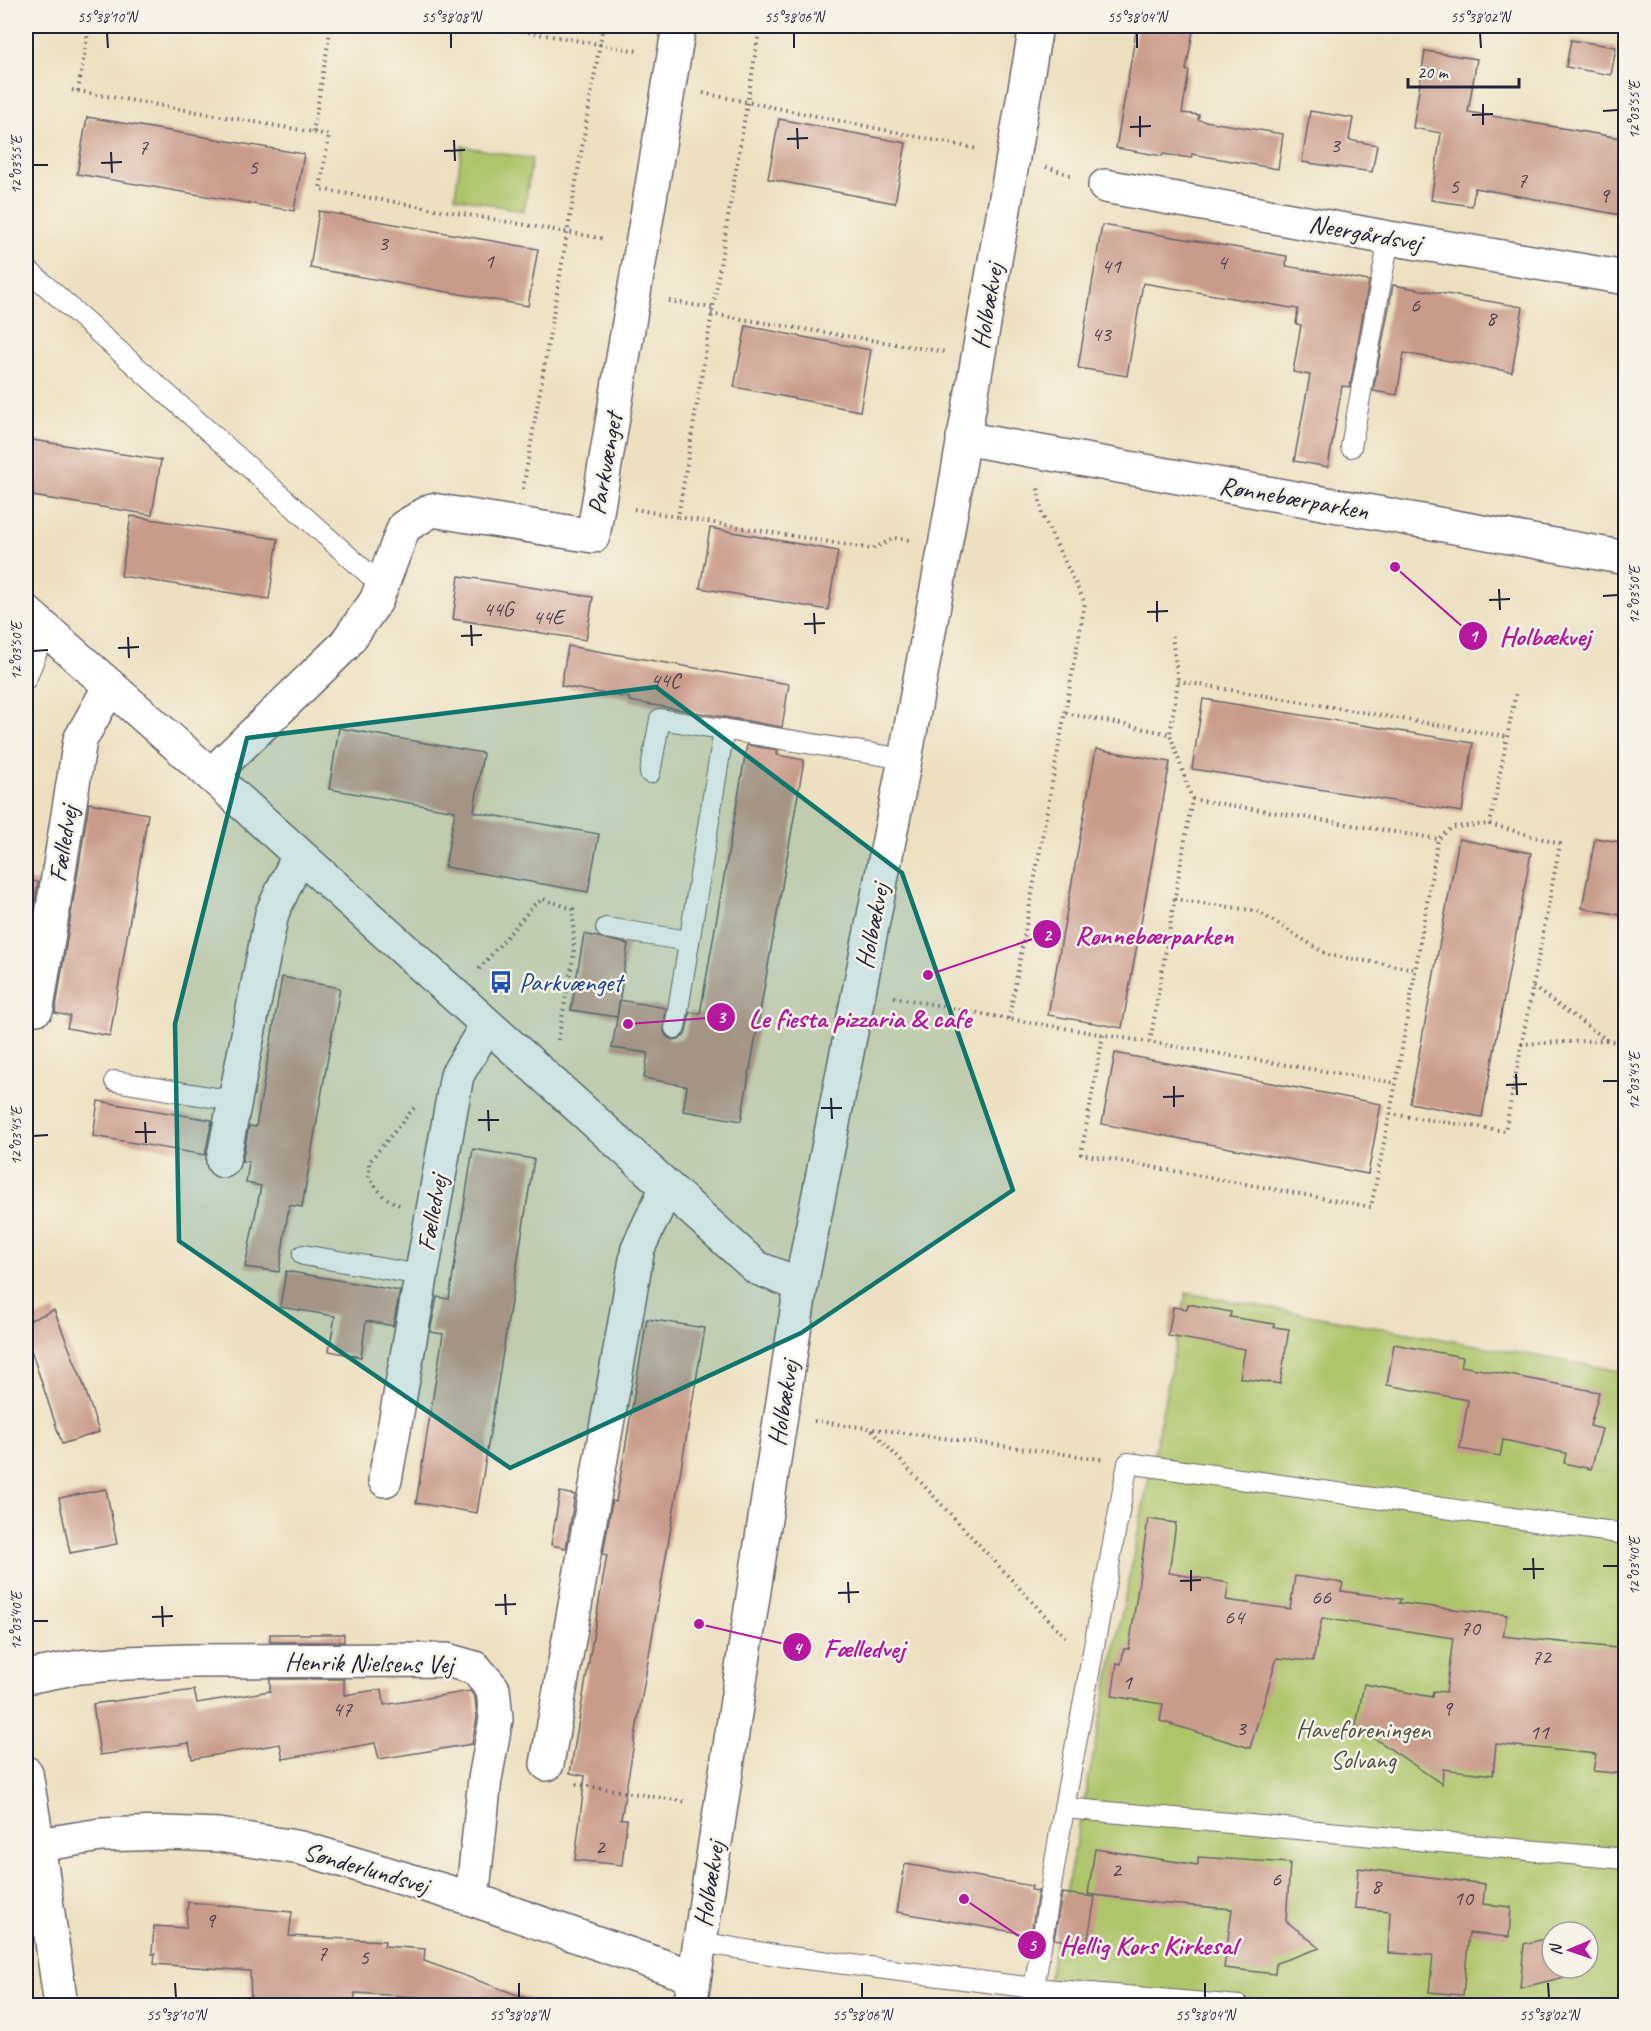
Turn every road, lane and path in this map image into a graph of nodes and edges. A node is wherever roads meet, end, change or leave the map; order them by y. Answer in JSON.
{"nodes":[{"id":1,"x":89,"y":26,"type":"edge"},
{"id":2,"x":331,"y":26,"type":"edge"},
{"id":3,"x":494,"y":26,"type":"edge"},
{"id":4,"x":603,"y":26,"type":"edge"},
{"id":5,"x":680,"y":26,"type":"edge"},
{"id":6,"x":760,"y":26,"type":"edge"},
{"id":7,"x":1036,"y":26,"type":"edge"},
{"id":8,"x":600,"y":44,"type":"junction"},
{"id":9,"x":672,"y":72,"type":"junction"},
{"id":10,"x":72,"y":90,"type":"dead end"},
{"id":11,"x":78,"y":91,"type":"junction"},
{"id":12,"x":747,"y":102,"type":"junction"},
{"id":13,"x":313,"y":132,"type":"junction"},
{"id":14,"x":1014,"y":156,"type":"junction"},
{"id":15,"x":1105,"y":186,"type":"joint"},
{"id":16,"x":568,"y":232,"type":"junction"},
{"id":17,"x":1389,"y":238,"type":"junction"},
{"id":18,"x":642,"y":245,"type":"junction"},
{"id":19,"x":26,"y":268,"type":"edge"},
{"id":20,"x":1626,"y":278,"type":"edge"},
{"id":21,"x":634,"y":296,"type":"junction"},
{"id":22,"x":712,"y":308,"type":"junction"},
{"id":23,"x":711,"y":314,"type":"junction"},
{"id":24,"x":978,"y":358,"type":"junction"},
{"id":25,"x":963,"y":438,"type":"junction"},
{"id":26,"x":1350,"y":447,"type":"dead end"},
{"id":27,"x":1034,"y":451,"type":"junction"},
{"id":28,"x":599,"y":502,"type":"junction"},
{"id":29,"x":678,"y":517,"type":"junction"},
{"id":30,"x":517,"y":524,"type":"junction"},
{"id":31,"x":945,"y":546,"type":"junction"},
{"id":32,"x":1626,"y":558,"type":"edge"},
{"id":33,"x":382,"y":586,"type":"junction"},
{"id":34,"x":36,"y":621,"type":"edge"},
{"id":35,"x":1172,"y":636,"type":"dead end"},
{"id":36,"x":26,"y":679,"type":"edge"},
{"id":37,"x":1178,"y":681,"type":"junction"},
{"id":38,"x":110,"y":686,"type":"junction"},
{"id":39,"x":1516,"y":693,"type":"dead end"},
{"id":40,"x":1066,"y":713,"type":"junction"},
{"id":41,"x":724,"y":729,"type":"junction"},
{"id":42,"x":1170,"y":734,"type":"junction"},
{"id":43,"x":1508,"y":737,"type":"junction"},
{"id":44,"x":906,"y":759,"type":"junction"},
{"id":45,"x":650,"y":773,"type":"dead end"},
{"id":46,"x":210,"y":775,"type":"junction"},
{"id":47,"x":1192,"y":798,"type":"junction"},
{"id":48,"x":1490,"y":824,"type":"junction"},
{"id":49,"x":1438,"y":839,"type":"junction"},
{"id":50,"x":299,"y":855,"type":"junction"},
{"id":51,"x":1174,"y":899,"type":"junction"},
{"id":52,"x":606,"y":928,"type":"dead end"},
{"id":53,"x":689,"y":941,"type":"junction"},
{"id":54,"x":1416,"y":969,"type":"junction"},
{"id":55,"x":1532,"y":987,"type":"junction"},
{"id":56,"x":859,"y":991,"type":"junction"},
{"id":57,"x":455,"y":996,"type":"junction"},
{"id":58,"x":37,"y":1008,"type":"dead end"},
{"id":59,"x":1009,"y":1019,"type":"junction"},
{"id":60,"x":487,"y":1025,"type":"junction"},
{"id":61,"x":675,"y":1028,"type":"dead end"},
{"id":62,"x":1103,"y":1035,"type":"junction"},
{"id":63,"x":1607,"y":1040,"type":"junction"},
{"id":64,"x":1150,"y":1042,"type":"junction"},
{"id":65,"x":1521,"y":1044,"type":"junction"},
{"id":66,"x":1626,"y":1045,"type":"edge"},
{"id":67,"x":457,"y":1075,"type":"junction"},
{"id":68,"x":115,"y":1081,"type":"dead end"},
{"id":69,"x":550,"y":1082,"type":"junction"},
{"id":70,"x":1396,"y":1083,"type":"junction"},
{"id":71,"x":234,"y":1101,"type":"junction"},
{"id":72,"x":1390,"y":1114,"type":"junction"},
{"id":73,"x":223,"y":1161,"type":"dead end"},
{"id":74,"x":667,"y":1187,"type":"junction"},
{"id":75,"x":431,"y":1222,"type":"junction"},
{"id":76,"x":303,"y":1255,"type":"dead end"},
{"id":77,"x":421,"y":1275,"type":"junction"},
{"id":78,"x":801,"y":1285,"type":"junction"},
{"id":79,"x":781,"y":1416,"type":"junction"},
{"id":80,"x":872,"y":1429,"type":"junction"},
{"id":81,"x":1128,"y":1463,"type":"junction"},
{"id":82,"x":385,"y":1480,"type":"dead end"},
{"id":83,"x":1626,"y":1534,"type":"edge"},
{"id":84,"x":1091,"y":1664,"type":"junction"},
{"id":85,"x":26,"y":1677,"type":"edge"},
{"id":86,"x":547,"y":1764,"type":"joint"},
{"id":87,"x":26,"y":1773,"type":"edge"},
{"id":88,"x":721,"y":1807,"type":"junction"},
{"id":89,"x":1064,"y":1808,"type":"junction"},
{"id":90,"x":32,"y":1846,"type":"edge"},
{"id":91,"x":1626,"y":1859,"type":"edge"},
{"id":92,"x":472,"y":1899,"type":"junction"},
{"id":93,"x":700,"y":1941,"type":"junction"},
{"id":94,"x":1034,"y":1988,"type":"junction"},
{"id":95,"x":692,"y":1991,"type":"edge"},
{"id":96,"x":61,"y":2006,"type":"edge"},
{"id":97,"x":1239,"y":2006,"type":"edge"}],
"edges":[{"from":1,"to":11,"type":"path"},
{"from":2,"to":13,"type":"path"},
{"from":3,"to":8,"type":"path"},
{"from":4,"to":8,"type":"path"},
{"from":5,"to":9,"type":"street","name":"Parkvænget"},
{"from":6,"to":12,"type":"path"},
{"from":7,"to":14,"type":"street","name":"Holbækvej"},
{"from":8,"to":9,"type":"path"},
{"from":8,"to":16,"type":"path"},
{"from":9,"to":12,"type":"path"},
{"from":9,"to":18,"type":"street","name":"Parkvænget"},
{"from":10,"to":11,"type":"path"},
{"from":11,"to":13,"type":"path"},
{"from":12,"to":14,"type":"path"},
{"from":12,"to":22,"type":"path"},
{"from":13,"to":16,"type":"path"},
{"from":14,"to":15,"type":"path"},
{"from":14,"to":24,"type":"street","name":"Holbækvej"},
{"from":15,"to":17,"type":"street","name":"Neergårdsvej"},
{"from":16,"to":18,"type":"path"},
{"from":16,"to":30,"type":"path"},
{"from":17,"to":20,"type":"street","name":"Neergårdsvej"},
{"from":17,"to":26,"type":"lane"},
{"from":18,"to":21,"type":"street","name":"Parkvænget"},
{"from":19,"to":33,"type":"lane"},
{"from":21,"to":22,"type":"path"},
{"from":21,"to":28,"type":"street","name":"Parkvænget"},
{"from":22,"to":23,"type":"path"},
{"from":23,"to":24,"type":"path"},
{"from":23,"to":29,"type":"path"},
{"from":24,"to":25,"type":"street","name":"Holbækvej"},
{"from":25,"to":27,"type":"street","name":"Rønnebærparken"},
{"from":25,"to":31,"type":"street","name":"Holbækvej"},
{"from":27,"to":32,"type":"street","name":"Rønnebærparken"},
{"from":27,"to":40,"type":"path"},
{"from":28,"to":29,"type":"path"},
{"from":28,"to":30,"type":"street","name":"Parkvænget"},
{"from":29,"to":31,"type":"path"},
{"from":30,"to":33,"type":"street","name":"Parkvænget"},
{"from":31,"to":44,"type":"street","name":"Holbækvej"},
{"from":33,"to":46,"type":"street","name":"Parkvænget"},
{"from":34,"to":36,"type":"lane"},
{"from":34,"to":38,"type":"street"},
{"from":35,"to":37,"type":"path"},
{"from":37,"to":42,"type":"path"},
{"from":37,"to":43,"type":"path"},
{"from":38,"to":46,"type":"street"},
{"from":38,"to":58,"type":"street","name":"Fælledvej"},
{"from":39,"to":43,"type":"path"},
{"from":40,"to":42,"type":"path"},
{"from":40,"to":59,"type":"path"},
{"from":41,"to":44,"type":"lane"},
{"from":41,"to":45,"type":"lane"},
{"from":41,"to":53,"type":"lane"},
{"from":42,"to":47,"type":"path"},
{"from":43,"to":48,"type":"path"},
{"from":44,"to":56,"type":"street","name":"Holbækvej"},
{"from":46,"to":50,"type":"street"},
{"from":47,"to":49,"type":"path"},
{"from":47,"to":51,"type":"path"},
{"from":48,"to":49,"type":"path"},
{"from":48,"to":55,"type":"path"},
{"from":49,"to":54,"type":"path"},
{"from":50,"to":57,"type":"street"},
{"from":50,"to":71,"type":"street"},
{"from":51,"to":54,"type":"path"},
{"from":51,"to":64,"type":"path"},
{"from":52,"to":53,"type":"lane"},
{"from":53,"to":61,"type":"lane"},
{"from":54,"to":70,"type":"path"},
{"from":55,"to":63,"type":"path"},
{"from":55,"to":65,"type":"path"},
{"from":56,"to":59,"type":"path"},
{"from":56,"to":78,"type":"street","name":"Holbækvej"},
{"from":57,"to":60,"type":"street"},
{"from":57,"to":69,"type":"path"},
{"from":59,"to":62,"type":"path"},
{"from":60,"to":67,"type":"street","name":"Fælledvej"},
{"from":60,"to":69,"type":"street"},
{"from":62,"to":64,"type":"path"},
{"from":62,"to":72,"type":"path"},
{"from":63,"to":65,"type":"path"},
{"from":63,"to":66,"type":"path"},
{"from":64,"to":70,"type":"path"},
{"from":65,"to":72,"type":"path"},
{"from":67,"to":75,"type":"street","name":"Fælledvej"},
{"from":67,"to":75,"type":"path"},
{"from":68,"to":71,"type":"lane"},
{"from":69,"to":74,"type":"street"},
{"from":70,"to":72,"type":"path"},
{"from":71,"to":73,"type":"street"},
{"from":74,"to":78,"type":"street"},
{"from":74,"to":86,"type":"street"},
{"from":75,"to":77,"type":"street","name":"Fælledvej"},
{"from":76,"to":77,"type":"lane"},
{"from":77,"to":82,"type":"street","name":"Fælledvej"},
{"from":78,"to":79,"type":"street","name":"Holbækvej"},
{"from":79,"to":80,"type":"path"},
{"from":79,"to":88,"type":"street","name":"Holbækvej"},
{"from":80,"to":81,"type":"path"},
{"from":80,"to":84,"type":"path"},
{"from":81,"to":83,"type":"lane"},
{"from":81,"to":84,"type":"lane"},
{"from":84,"to":89,"type":"lane"},
{"from":85,"to":92,"type":"street","name":"Henrik Nielsens Vej"},
{"from":86,"to":88,"type":"path"},
{"from":87,"to":90,"type":"street"},
{"from":88,"to":93,"type":"street","name":"Holbækvej"},
{"from":89,"to":91,"type":"lane"},
{"from":89,"to":94,"type":"lane"},
{"from":90,"to":92,"type":"street","name":"Sønderlundsvej"},
{"from":90,"to":96,"type":"street"},
{"from":92,"to":95,"type":"street","name":"Sønderlundsvej"},
{"from":93,"to":94,"type":"lane"},
{"from":93,"to":95,"type":"street","name":"Holbækvej"},
{"from":94,"to":97,"type":"lane"}]}
